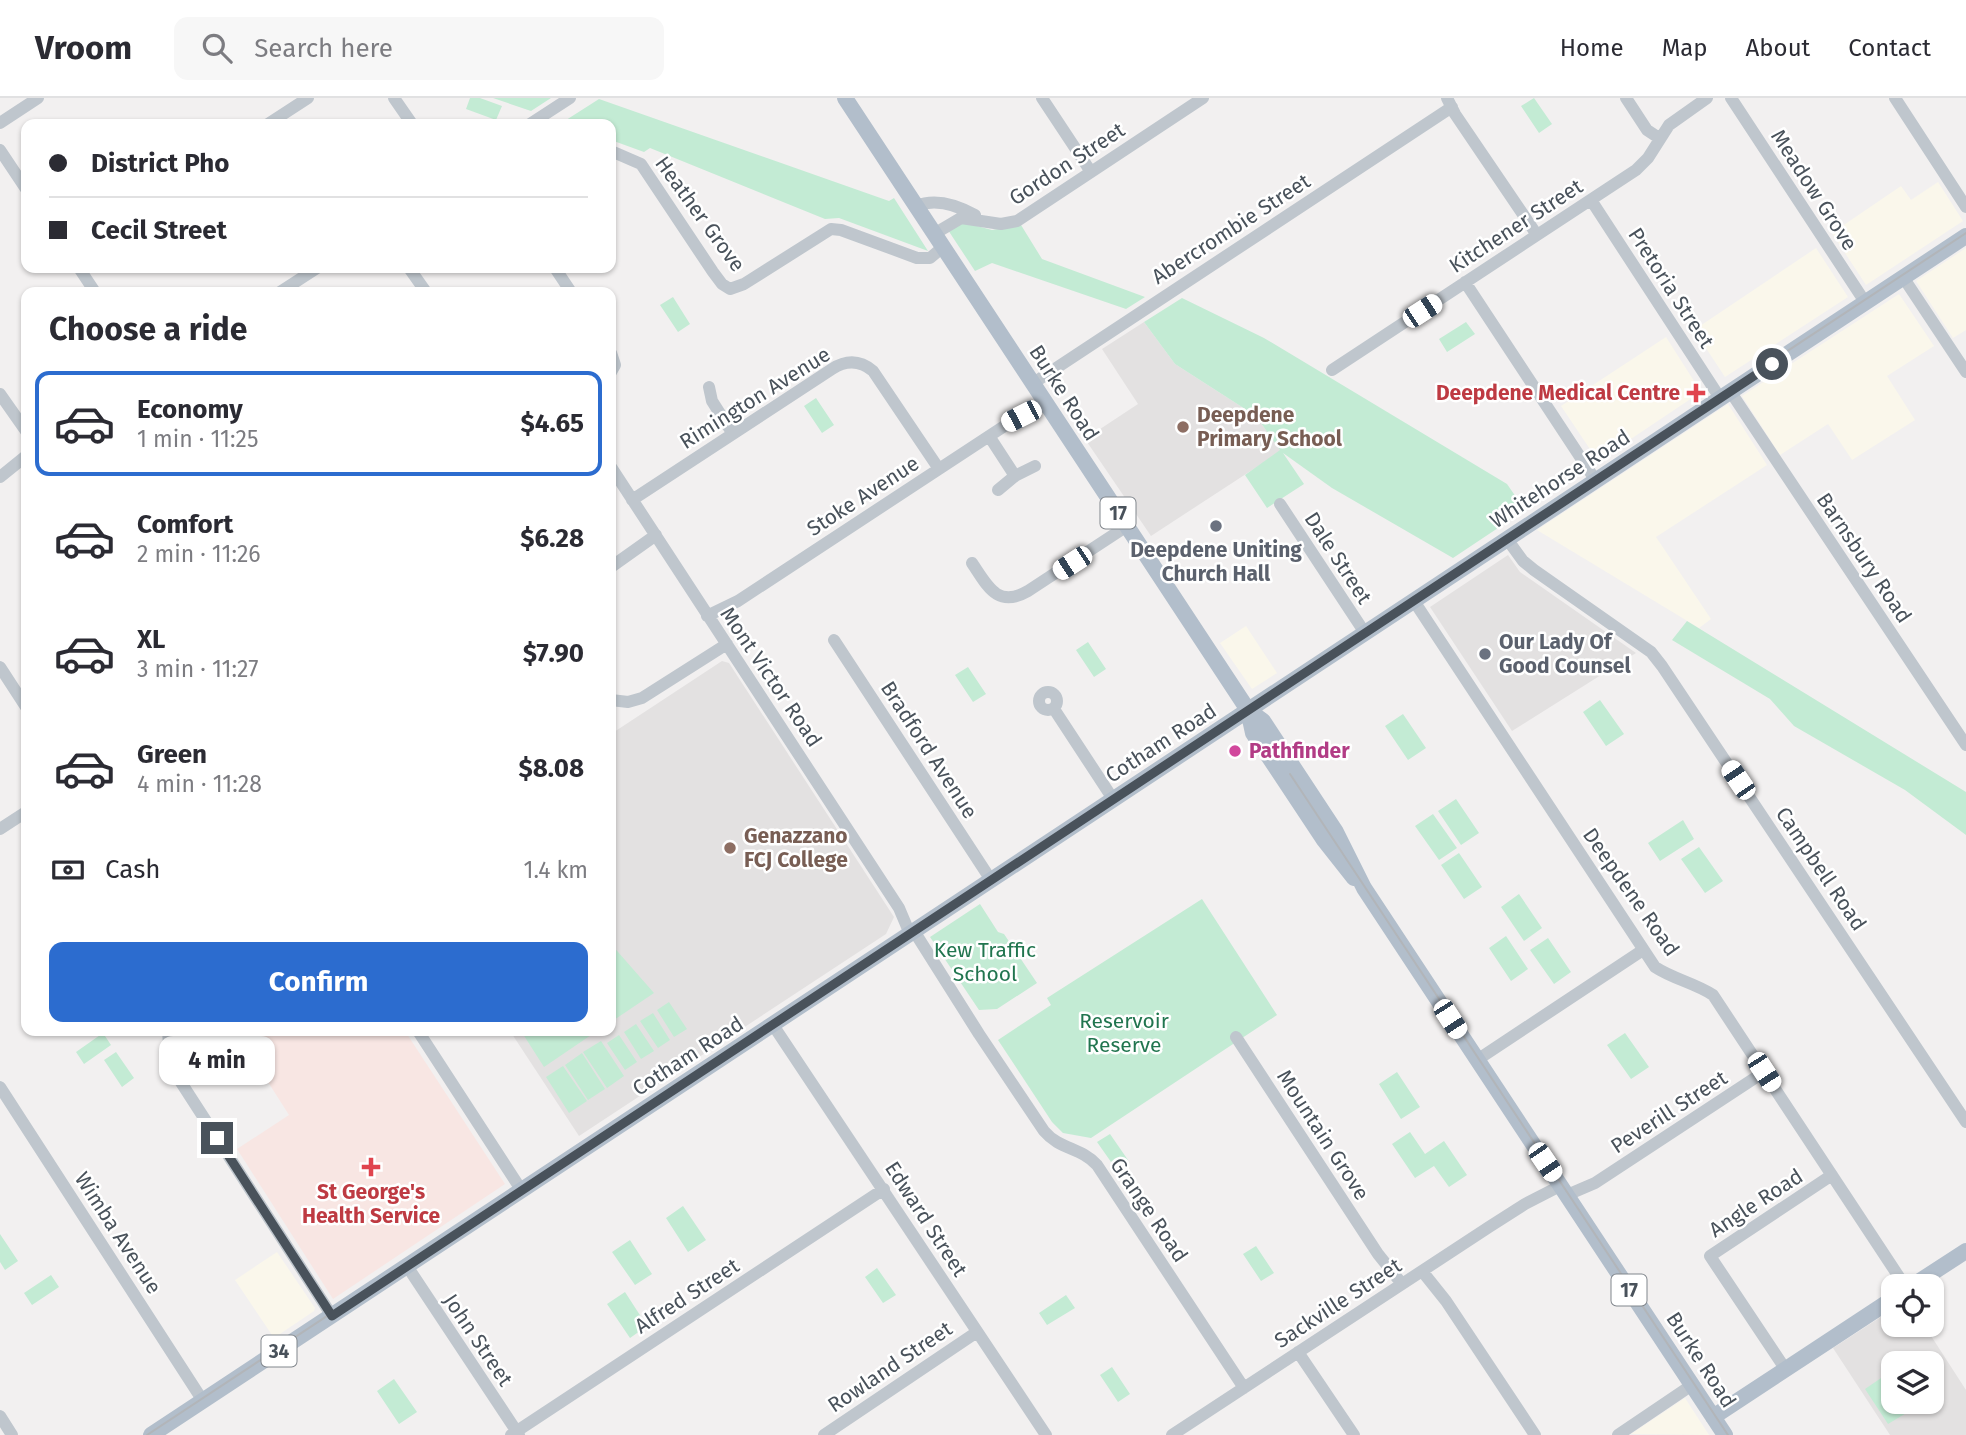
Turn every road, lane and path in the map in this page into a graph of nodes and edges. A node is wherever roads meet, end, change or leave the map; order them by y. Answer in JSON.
{"nodes":[{"id":1,"x":38,"y":98,"type":"edge"},
{"id":2,"x":308,"y":98,"type":"edge"},
{"id":3,"x":394,"y":98,"type":"edge"},
{"id":4,"x":569,"y":98,"type":"edge"},
{"id":5,"x":581,"y":98,"type":"edge"},
{"id":6,"x":845,"y":98,"type":"edge"},
{"id":7,"x":1042,"y":98,"type":"edge"},
{"id":8,"x":1203,"y":98,"type":"edge"},
{"id":9,"x":1626,"y":98,"type":"edge"},
{"id":10,"x":1707,"y":98,"type":"edge"},
{"id":11,"x":1731,"y":98,"type":"edge"},
{"id":12,"x":1895,"y":98,"type":"edge"},
{"id":13,"x":1450,"y":103,"type":"edge"},
{"id":14,"x":276,"y":119,"type":"edge"},
{"id":15,"x":409,"y":119,"type":"edge"},
{"id":16,"x":545,"y":119,"type":"edge"},
{"id":17,"x":546,"y":119,"type":"edge"},
{"id":18,"x":0,"y":123,"type":"edge"},
{"id":19,"x":1659,"y":138,"type":"junction"},
{"id":20,"x":0,"y":150,"type":"edge"},
{"id":21,"x":616,"y":153,"type":"edge"},
{"id":22,"x":1091,"y":172,"type":"junction"},
{"id":23,"x":21,"y":182,"type":"edge"},
{"id":24,"x":1591,"y":200,"type":"junction"},
{"id":25,"x":916,"y":206,"type":"junction"},
{"id":26,"x":1966,"y":207,"type":"edge"},
{"id":27,"x":982,"y":220,"type":"junction"},
{"id":28,"x":1536,"y":235,"type":"junction"},
{"id":29,"x":1966,"y":236,"type":"edge"},
{"id":30,"x":938,"y":240,"type":"junction"},
{"id":31,"x":310,"y":273,"type":"edge"},
{"id":32,"x":1903,"y":277,"type":"junction"},
{"id":33,"x":1465,"y":282,"type":"junction"},
{"id":34,"x":290,"y":287,"type":"edge"},
{"id":35,"x":1865,"y":302,"type":"junction"},
{"id":36,"x":1332,"y":370,"type":"dead end"},
{"id":37,"x":1966,"y":372,"type":"edge"},
{"id":38,"x":709,"y":387,"type":"dead end"},
{"id":39,"x":0,"y":394,"type":"edge"},
{"id":40,"x":1040,"y":395,"type":"junction"},
{"id":41,"x":1725,"y":395,"type":"junction"},
{"id":42,"x":21,"y":425,"type":"edge"},
{"id":43,"x":733,"y":433,"type":"junction"},
{"id":44,"x":989,"y":436,"type":"junction"},
{"id":45,"x":21,"y":460,"type":"edge"},
{"id":46,"x":21,"y":466,"type":"edge"},
{"id":47,"x":1035,"y":466,"type":"dead end"},
{"id":48,"x":939,"y":469,"type":"junction"},
{"id":49,"x":4,"y":475,"type":"edge"},
{"id":50,"x":616,"y":475,"type":"edge"},
{"id":51,"x":1015,"y":476,"type":"junction"},
{"id":52,"x":1596,"y":481,"type":"junction"},
{"id":53,"x":998,"y":490,"type":"dead end"},
{"id":54,"x":632,"y":500,"type":"junction"},
{"id":55,"x":1280,"y":504,"type":"dead end"},
{"id":56,"x":1127,"y":526,"type":"junction"},
{"id":57,"x":656,"y":535,"type":"junction"},
{"id":58,"x":1507,"y":539,"type":"junction"},
{"id":59,"x":972,"y":562,"type":"dead end"},
{"id":60,"x":616,"y":563,"type":"edge"},
{"id":61,"x":1414,"y":601,"type":"junction"},
{"id":62,"x":710,"y":620,"type":"junction"},
{"id":63,"x":1365,"y":633,"type":"junction"},
{"id":64,"x":834,"y":640,"type":"dead end"},
{"id":65,"x":727,"y":644,"type":"junction"},
{"id":66,"x":0,"y":667,"type":"edge"},
{"id":67,"x":21,"y":699,"type":"edge"},
{"id":68,"x":616,"y":701,"type":"edge"},
{"id":69,"x":1054,"y":709,"type":"dead end"},
{"id":70,"x":1248,"y":710,"type":"junction"},
{"id":71,"x":1966,"y":745,"type":"edge"},
{"id":72,"x":1113,"y":799,"type":"junction"},
{"id":73,"x":21,"y":815,"type":"edge"},
{"id":74,"x":0,"y":829,"type":"edge"},
{"id":75,"x":991,"y":880,"type":"junction"},
{"id":76,"x":914,"y":931,"type":"junction"},
{"id":77,"x":1643,"y":950,"type":"junction"},
{"id":78,"x":773,"y":1025,"type":"junction"},
{"id":79,"x":169,"y":1036,"type":"edge"},
{"id":80,"x":421,"y":1036,"type":"edge"},
{"id":81,"x":1236,"y":1037,"type":"dead end"},
{"id":82,"x":1477,"y":1060,"type":"junction"},
{"id":83,"x":1764,"y":1072,"type":"junction"},
{"id":84,"x":0,"y":1087,"type":"edge"},
{"id":85,"x":1966,"y":1122,"type":"edge"},
{"id":86,"x":1832,"y":1175,"type":"junction"},
{"id":87,"x":884,"y":1189,"type":"junction"},
{"id":88,"x":522,"y":1191,"type":"junction"},
{"id":89,"x":1564,"y":1191,"type":"junction"},
{"id":90,"x":1966,"y":1251,"type":"edge"},
{"id":91,"x":407,"y":1266,"type":"junction"},
{"id":92,"x":1426,"y":1269,"type":"junction"},
{"id":93,"x":1897,"y":1274,"type":"edge"},
{"id":94,"x":1931,"y":1274,"type":"edge"},
{"id":95,"x":1399,"y":1286,"type":"junction"},
{"id":96,"x":1881,"y":1307,"type":"edge"},
{"id":97,"x":332,"y":1316,"type":"junction"},
{"id":98,"x":977,"y":1332,"type":"junction"},
{"id":99,"x":1298,"y":1352,"type":"junction"},
{"id":100,"x":1786,"y":1370,"type":"junction"},
{"id":101,"x":1692,"y":1385,"type":"junction"},
{"id":102,"x":1244,"y":1388,"type":"junction"},
{"id":103,"x":203,"y":1401,"type":"junction"},
{"id":104,"x":0,"y":1416,"type":"edge"},
{"id":105,"x":1713,"y":1417,"type":"junction"},
{"id":106,"x":515,"y":1434,"type":"edge"},
{"id":107,"x":12,"y":1435,"type":"edge"},
{"id":108,"x":151,"y":1435,"type":"edge"},
{"id":109,"x":824,"y":1435,"type":"edge"},
{"id":110,"x":1046,"y":1435,"type":"edge"},
{"id":111,"x":1172,"y":1435,"type":"edge"},
{"id":112,"x":1353,"y":1435,"type":"edge"},
{"id":113,"x":1535,"y":1435,"type":"edge"},
{"id":114,"x":1618,"y":1435,"type":"edge"},
{"id":115,"x":1725,"y":1435,"type":"edge"}],
"edges":[{"from":1,"to":18,"type":"street"},
{"from":2,"to":14,"type":"street"},
{"from":3,"to":15,"type":"street"},
{"from":4,"to":16,"type":"street"},
{"from":5,"to":17,"type":"street"},
{"from":6,"to":25,"type":"main road","name":"Burke Road","number":"17"},
{"from":7,"to":22,"type":"street"},
{"from":8,"to":22,"type":"street","name":"Gordon Street"},
{"from":9,"to":19,"type":"street"},
{"from":10,"to":19,"type":"street","name":"Kitchener Street"},
{"from":11,"to":35,"type":"street","name":"Meadow Grove"},
{"from":12,"to":26,"type":"street"},
{"from":13,"to":28,"type":"street"},
{"from":13,"to":40,"type":"street","name":"Abercrombie Street"},
{"from":19,"to":24,"type":"street","name":"Kitchener Street"},
{"from":20,"to":23,"type":"street"},
{"from":21,"to":30,"type":"street","name":"Heather Grove"},
{"from":22,"to":27,"type":"street","name":"Gordon Street"},
{"from":24,"to":28,"type":"street","name":"Kitchener Street"},
{"from":24,"to":41,"type":"street","name":"Pretoria Street"},
{"from":25,"to":27,"type":"street","name":"Gordon Street"},
{"from":25,"to":30,"type":"main road","name":"Burke Road","number":"17"},
{"from":27,"to":30,"type":"street","name":"Gordon Street"},
{"from":28,"to":33,"type":"street","name":"Kitchener Street"},
{"from":29,"to":32,"type":"main road","name":"Whitehorse Road","number":"34"},
{"from":30,"to":40,"type":"main road","name":"Burke Road","number":"17"},
{"from":31,"to":34,"type":"street"},
{"from":32,"to":35,"type":"main road","name":"Whitehorse Road","number":"34"},
{"from":32,"to":37,"type":"street"},
{"from":33,"to":36,"type":"street","name":"Kitchener Street"},
{"from":33,"to":52,"type":"street"},
{"from":35,"to":41,"type":"main road","name":"Whitehorse Road","number":"34"},
{"from":38,"to":43,"type":"street"},
{"from":39,"to":42,"type":"street"},
{"from":40,"to":44,"type":"street","name":"Stoke Avenue"},
{"from":40,"to":56,"type":"main road","name":"Burke Road","number":"17"},
{"from":41,"to":52,"type":"main road","name":"Whitehorse Road","number":"34"},
{"from":41,"to":71,"type":"street","name":"Barnsbury Road"},
{"from":43,"to":48,"type":"street","name":"Rimington Avenue"},
{"from":43,"to":54,"type":"street","name":"Rimington Avenue"},
{"from":44,"to":48,"type":"street","name":"Stoke Avenue"},
{"from":44,"to":51,"type":"street"},
{"from":45,"to":49,"type":"street"},
{"from":46,"to":49,"type":"street"},
{"from":47,"to":51,"type":"street"},
{"from":48,"to":62,"type":"street","name":"Stoke Avenue"},
{"from":50,"to":54,"type":"street","name":"Mont Victor Road"},
{"from":51,"to":53,"type":"street"},
{"from":52,"to":58,"type":"main road","name":"Whitehorse Road","number":"34"},
{"from":54,"to":57,"type":"street","name":"Mont Victor Road"},
{"from":55,"to":63,"type":"street","name":"Dale Street"},
{"from":56,"to":59,"type":"street"},
{"from":56,"to":70,"type":"main road","name":"Burke Road","number":"17"},
{"from":57,"to":60,"type":"street"},
{"from":57,"to":62,"type":"street","name":"Mont Victor Road"},
{"from":58,"to":61,"type":"main road","name":"Whitehorse Road","number":"34"},
{"from":58,"to":85,"type":"street","name":"Campbell Road"},
{"from":61,"to":63,"type":"main road","name":"Whitehorse Road","number":"34"},
{"from":61,"to":77,"type":"street","name":"Deepdene Road"},
{"from":62,"to":65,"type":"street","name":"Mont Victor Road"},
{"from":63,"to":70,"type":"main road","name":"Whitehorse Road","number":"34"},
{"from":64,"to":75,"type":"street","name":"Bradford Avenue"},
{"from":65,"to":68,"type":"street"},
{"from":65,"to":76,"type":"street","name":"Mont Victor Road"},
{"from":66,"to":67,"type":"street"},
{"from":69,"to":72,"type":"street"},
{"from":70,"to":72,"type":"main road","name":"Cotham Road","number":"34"},
{"from":70,"to":82,"type":"main road","name":"Burke Road","number":"17"},
{"from":72,"to":75,"type":"main road","name":"Cotham Road","number":"34"},
{"from":73,"to":74,"type":"street"},
{"from":75,"to":76,"type":"main road","name":"Cotham Road","number":"34"},
{"from":76,"to":78,"type":"main road","name":"Cotham Road","number":"34"},
{"from":76,"to":102,"type":"street","name":"Grange Road"},
{"from":77,"to":82,"type":"street"},
{"from":77,"to":83,"type":"street","name":"Deepdene Road"},
{"from":78,"to":87,"type":"street","name":"Edward Street"},
{"from":78,"to":88,"type":"main road","name":"Cotham Road","number":"34"},
{"from":79,"to":97,"type":"street"},
{"from":80,"to":88,"type":"street"},
{"from":81,"to":95,"type":"street","name":"Mountain Grove"},
{"from":82,"to":89,"type":"main road","name":"Burke Road","number":"17"},
{"from":83,"to":86,"type":"street","name":"Deepdene Road"},
{"from":83,"to":89,"type":"street","name":"Peverill Street"},
{"from":84,"to":103,"type":"street","name":"Wimba Avenue"},
{"from":86,"to":93,"type":"street","name":"Deepdene Road"},
{"from":86,"to":100,"type":"street","name":"Angle Road"},
{"from":87,"to":98,"type":"street","name":"Edward Street"},
{"from":87,"to":106,"type":"street","name":"Alfred Street"},
{"from":88,"to":91,"type":"main road","name":"Cotham Road","number":"34"},
{"from":89,"to":92,"type":"street","name":"Sackville Street"},
{"from":89,"to":101,"type":"main road","name":"Burke Road","number":"17"},
{"from":90,"to":94,"type":"main road"},
{"from":91,"to":97,"type":"main road","name":"Cotham Road","number":"34"},
{"from":91,"to":106,"type":"street","name":"John Street"},
{"from":92,"to":95,"type":"street","name":"Sackville Street"},
{"from":92,"to":113,"type":"street"},
{"from":95,"to":99,"type":"street","name":"Sackville Street"},
{"from":96,"to":100,"type":"main road"},
{"from":97,"to":103,"type":"main road","name":"Cotham Road","number":"34"},
{"from":98,"to":109,"type":"street","name":"Rowland Street"},
{"from":98,"to":110,"type":"street","name":"Edward Street"},
{"from":99,"to":102,"type":"street","name":"Sackville Street"},
{"from":99,"to":112,"type":"street"},
{"from":100,"to":105,"type":"main road"},
{"from":101,"to":105,"type":"main road","name":"Burke Road","number":"17"},
{"from":101,"to":114,"type":"street"},
{"from":102,"to":111,"type":"street","name":"Sackville Street"},
{"from":103,"to":108,"type":"main road","name":"Cotham Road","number":"34"},
{"from":104,"to":107,"type":"street"},
{"from":105,"to":115,"type":"main road","name":"Burke Road","number":"17"}]}
